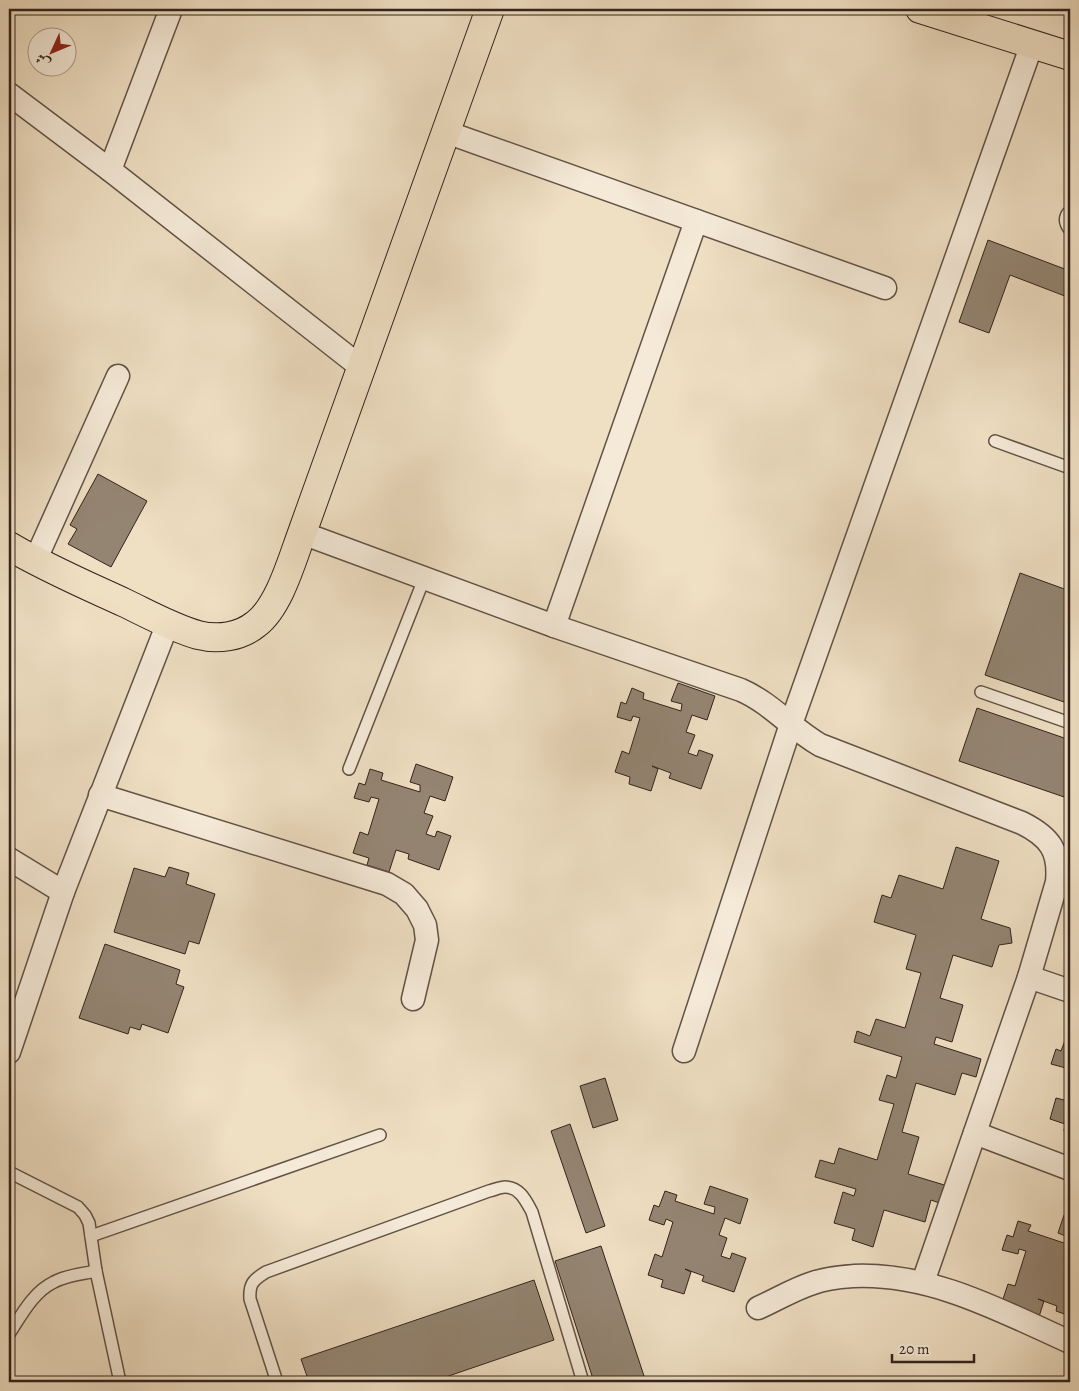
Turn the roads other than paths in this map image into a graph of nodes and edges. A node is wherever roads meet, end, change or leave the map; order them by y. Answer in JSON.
{"nodes":[{"id":1,"x":171,"y":9,"type":"edge"},
{"id":2,"x":490,"y":9,"type":"edge"},
{"id":3,"x":920,"y":9,"type":"edge"},
{"id":4,"x":1032,"y":44,"type":"junction"},
{"id":5,"x":1070,"y":56,"type":"edge"},
{"id":6,"x":9,"y":94,"type":"edge"},
{"id":7,"x":446,"y":132,"type":"junction"},
{"id":8,"x":110,"y":170,"type":"junction"},
{"id":9,"x":1070,"y":211,"type":"edge"},
{"id":10,"x":696,"y":221,"type":"junction"},
{"id":11,"x":1070,"y":230,"type":"edge"},
{"id":12,"x":885,"y":288,"type":"dead end"},
{"id":13,"x":362,"y":368,"type":"junction"},
{"id":14,"x":118,"y":376,"type":"dead end"},
{"id":15,"x":995,"y":441,"type":"dead end"},
{"id":16,"x":1070,"y":468,"type":"edge"},
{"id":17,"x":302,"y":533,"type":"junction"},
{"id":18,"x":9,"y":546,"type":"edge"},
{"id":19,"x":35,"y":561,"type":"junction"},
{"id":20,"x":424,"y":579,"type":"junction"},
{"id":21,"x":168,"y":623,"type":"junction"},
{"id":22,"x":554,"y":626,"type":"junction"},
{"id":23,"x":981,"y":692,"type":"dead end"},
{"id":24,"x":1070,"y":723,"type":"edge"},
{"id":25,"x":791,"y":724,"type":"junction"},
{"id":26,"x":348,"y":769,"type":"dead end"},
{"id":27,"x":100,"y":795,"type":"junction"},
{"id":28,"x":9,"y":859,"type":"edge"},
{"id":29,"x":63,"y":892,"type":"junction"},
{"id":30,"x":1029,"y":977,"type":"junction"},
{"id":31,"x":1070,"y":991,"type":"edge"},
{"id":32,"x":413,"y":1000,"type":"dead end"},
{"id":33,"x":684,"y":1051,"type":"dead end"},
{"id":34,"x":9,"y":1052,"type":"edge"},
{"id":35,"x":975,"y":1133,"type":"junction"},
{"id":36,"x":380,"y":1135,"type":"dead end"},
{"id":37,"x":1070,"y":1169,"type":"edge"},
{"id":38,"x":9,"y":1172,"type":"edge"},
{"id":39,"x":91,"y":1236,"type":"junction"},
{"id":40,"x":96,"y":1271,"type":"junction"},
{"id":41,"x":923,"y":1282,"type":"junction"},
{"id":42,"x":758,"y":1308,"type":"dead end"},
{"id":43,"x":9,"y":1334,"type":"edge"},
{"id":44,"x":1070,"y":1342,"type":"edge"},
{"id":45,"x":120,"y":1382,"type":"edge"},
{"id":46,"x":277,"y":1382,"type":"edge"},
{"id":47,"x":583,"y":1382,"type":"edge"}],
"edges":[{"from":1,"to":8,"type":"street"},
{"from":2,"to":7,"type":"main road"},
{"from":3,"to":4,"type":"main road"},
{"from":4,"to":5,"type":"main road"},
{"from":4,"to":25,"type":"street"},
{"from":6,"to":8,"type":"street"},
{"from":7,"to":10,"type":"street"},
{"from":7,"to":13,"type":"main road"},
{"from":8,"to":13,"type":"street"},
{"from":9,"to":11,"type":"lane"},
{"from":10,"to":12,"type":"street"},
{"from":10,"to":22,"type":"street"},
{"from":13,"to":17,"type":"main road"},
{"from":14,"to":19,"type":"street"},
{"from":15,"to":16,"type":"lane"},
{"from":17,"to":20,"type":"street"},
{"from":17,"to":21,"type":"main road"},
{"from":18,"to":19,"type":"main road"},
{"from":19,"to":21,"type":"main road"},
{"from":20,"to":22,"type":"street"},
{"from":20,"to":26,"type":"lane"},
{"from":21,"to":27,"type":"street"},
{"from":22,"to":25,"type":"street"},
{"from":23,"to":24,"type":"lane"},
{"from":25,"to":30,"type":"street"},
{"from":25,"to":33,"type":"street"},
{"from":27,"to":29,"type":"street"},
{"from":27,"to":32,"type":"street"},
{"from":28,"to":29,"type":"street"},
{"from":29,"to":34,"type":"street"},
{"from":30,"to":31,"type":"street"},
{"from":30,"to":35,"type":"street"},
{"from":35,"to":37,"type":"street"},
{"from":35,"to":41,"type":"street"},
{"from":36,"to":39,"type":"lane"},
{"from":38,"to":39,"type":"lane"},
{"from":39,"to":40,"type":"lane"},
{"from":40,"to":43,"type":"lane"},
{"from":40,"to":45,"type":"lane"},
{"from":41,"to":42,"type":"street"},
{"from":41,"to":44,"type":"street"},
{"from":46,"to":47,"type":"lane"}]}
